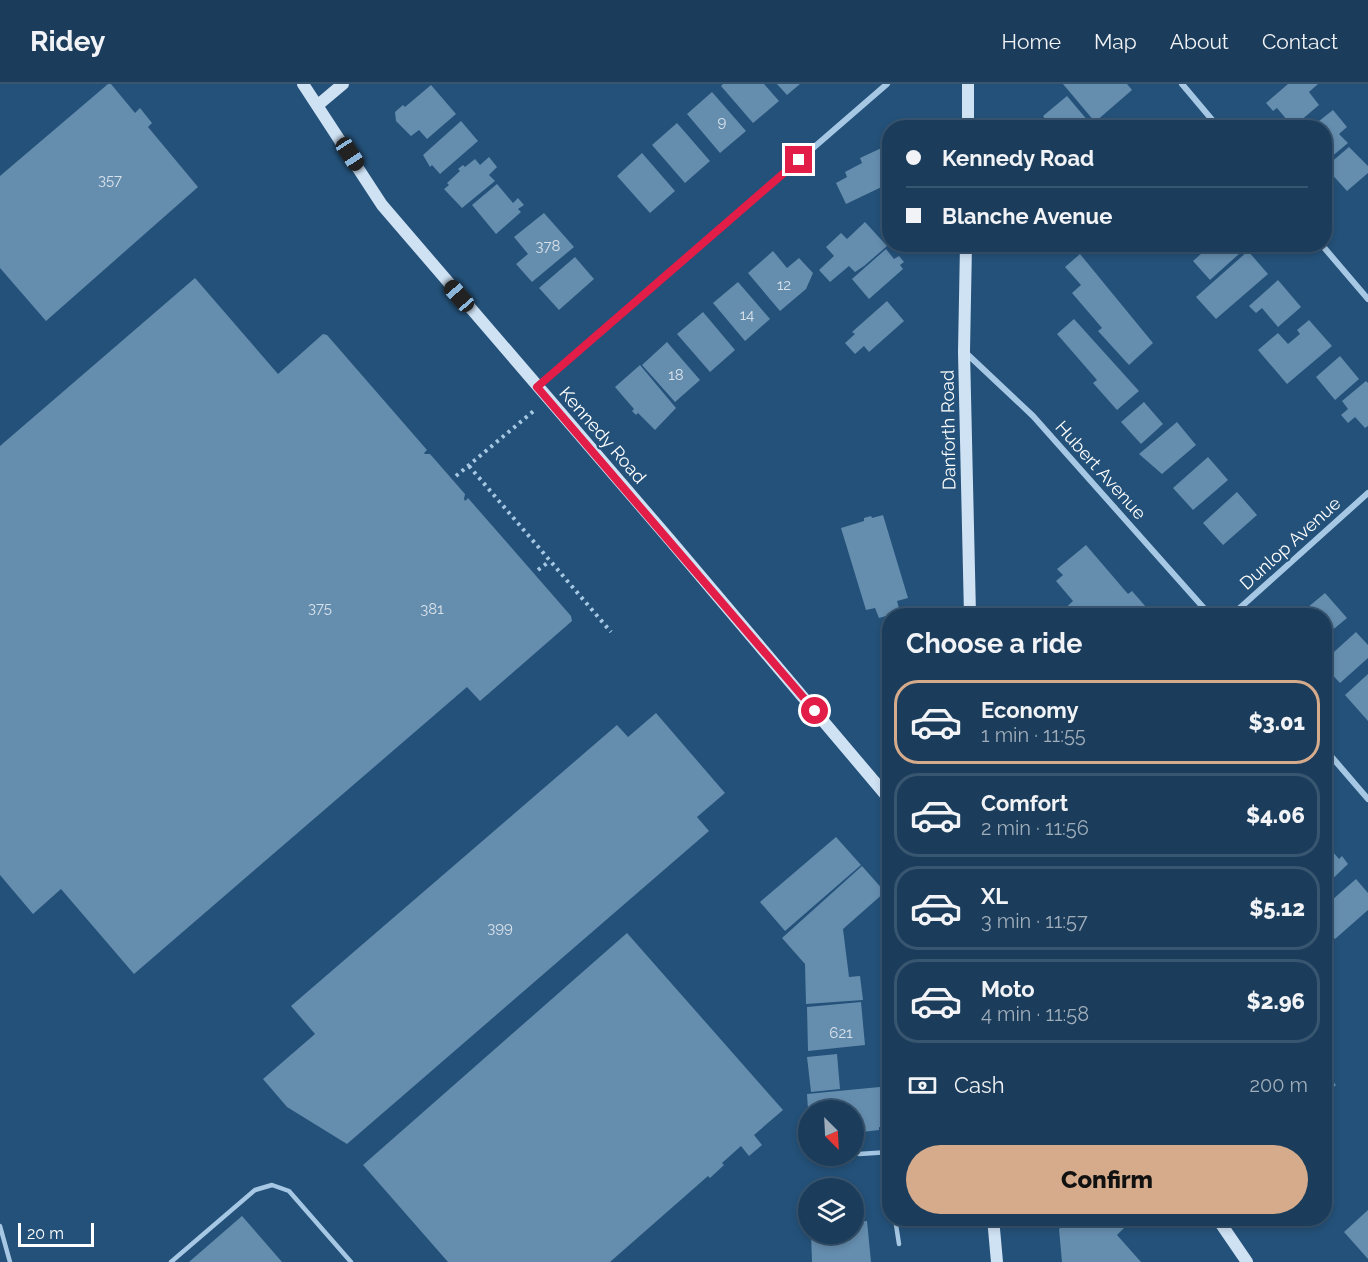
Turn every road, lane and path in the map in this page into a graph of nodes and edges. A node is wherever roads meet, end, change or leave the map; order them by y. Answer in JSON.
{"nodes":[{"id":1,"x":303,"y":84,"type":"edge"},
{"id":2,"x":343,"y":84,"type":"edge"},
{"id":3,"x":887,"y":84,"type":"edge"},
{"id":4,"x":968,"y":84,"type":"edge"},
{"id":5,"x":1182,"y":84,"type":"edge"},
{"id":6,"x":318,"y":105,"type":"junction"},
{"id":7,"x":968,"y":120,"type":"edge"},
{"id":8,"x":1213,"y":120,"type":"edge"},
{"id":9,"x":966,"y":252,"type":"edge"},
{"id":10,"x":1328,"y":252,"type":"edge"},
{"id":11,"x":1368,"y":299,"type":"edge"},
{"id":12,"x":964,"y":352,"type":"junction"},
{"id":13,"x":537,"y":387,"type":"junction"},
{"id":14,"x":548,"y":399,"type":"junction"},
{"id":15,"x":469,"y":466,"type":"junction"},
{"id":16,"x":456,"y":476,"type":"dead end"},
{"id":17,"x":1368,"y":493,"type":"edge"},
{"id":18,"x":550,"y":561,"type":"junction"},
{"id":19,"x":538,"y":570,"type":"dead end"},
{"id":20,"x":970,"y":608,"type":"edge"},
{"id":21,"x":1203,"y":608,"type":"edge"},
{"id":22,"x":1240,"y":608,"type":"edge"},
{"id":23,"x":611,"y":632,"type":"dead end"},
{"id":24,"x":1332,"y":757,"type":"edge"},
{"id":25,"x":882,"y":791,"type":"edge"},
{"id":26,"x":1368,"y":799,"type":"edge"},
{"id":27,"x":882,"y":1153,"type":"edge"},
{"id":28,"x":864,"y":1154,"type":"edge"},
{"id":29,"x":0,"y":1226,"type":"edge"},
{"id":30,"x":896,"y":1226,"type":"edge"},
{"id":31,"x":994,"y":1226,"type":"edge"},
{"id":32,"x":1223,"y":1226,"type":"edge"},
{"id":33,"x":899,"y":1244,"type":"dead end"},
{"id":34,"x":10,"y":1262,"type":"edge"},
{"id":35,"x":171,"y":1262,"type":"edge"},
{"id":36,"x":351,"y":1262,"type":"edge"},
{"id":37,"x":997,"y":1262,"type":"edge"},
{"id":38,"x":1247,"y":1262,"type":"edge"}],
"edges":[{"from":1,"to":6,"type":"street","name":"Kennedy Road"},
{"from":2,"to":6,"type":"street"},
{"from":3,"to":13,"type":"street"},
{"from":4,"to":7,"type":"street"},
{"from":5,"to":8,"type":"street"},
{"from":6,"to":13,"type":"street","name":"Kennedy Road"},
{"from":9,"to":12,"type":"street","name":"Danforth Road"},
{"from":10,"to":11,"type":"street"},
{"from":12,"to":20,"type":"street","name":"Danforth Road"},
{"from":12,"to":21,"type":"street","name":"Hubert Avenue"},
{"from":13,"to":14,"type":"street","name":"Kennedy Road"},
{"from":14,"to":15,"type":"path"},
{"from":14,"to":25,"type":"street","name":"Kennedy Road"},
{"from":15,"to":16,"type":"path"},
{"from":15,"to":18,"type":"path"},
{"from":17,"to":22,"type":"street","name":"Dunlop Avenue"},
{"from":18,"to":19,"type":"path"},
{"from":18,"to":23,"type":"path"},
{"from":24,"to":26,"type":"street"},
{"from":27,"to":28,"type":"lane"},
{"from":29,"to":34,"type":"lane"},
{"from":30,"to":33,"type":"lane"},
{"from":31,"to":37,"type":"street"},
{"from":32,"to":38,"type":"street"},
{"from":35,"to":36,"type":"lane"}]}
